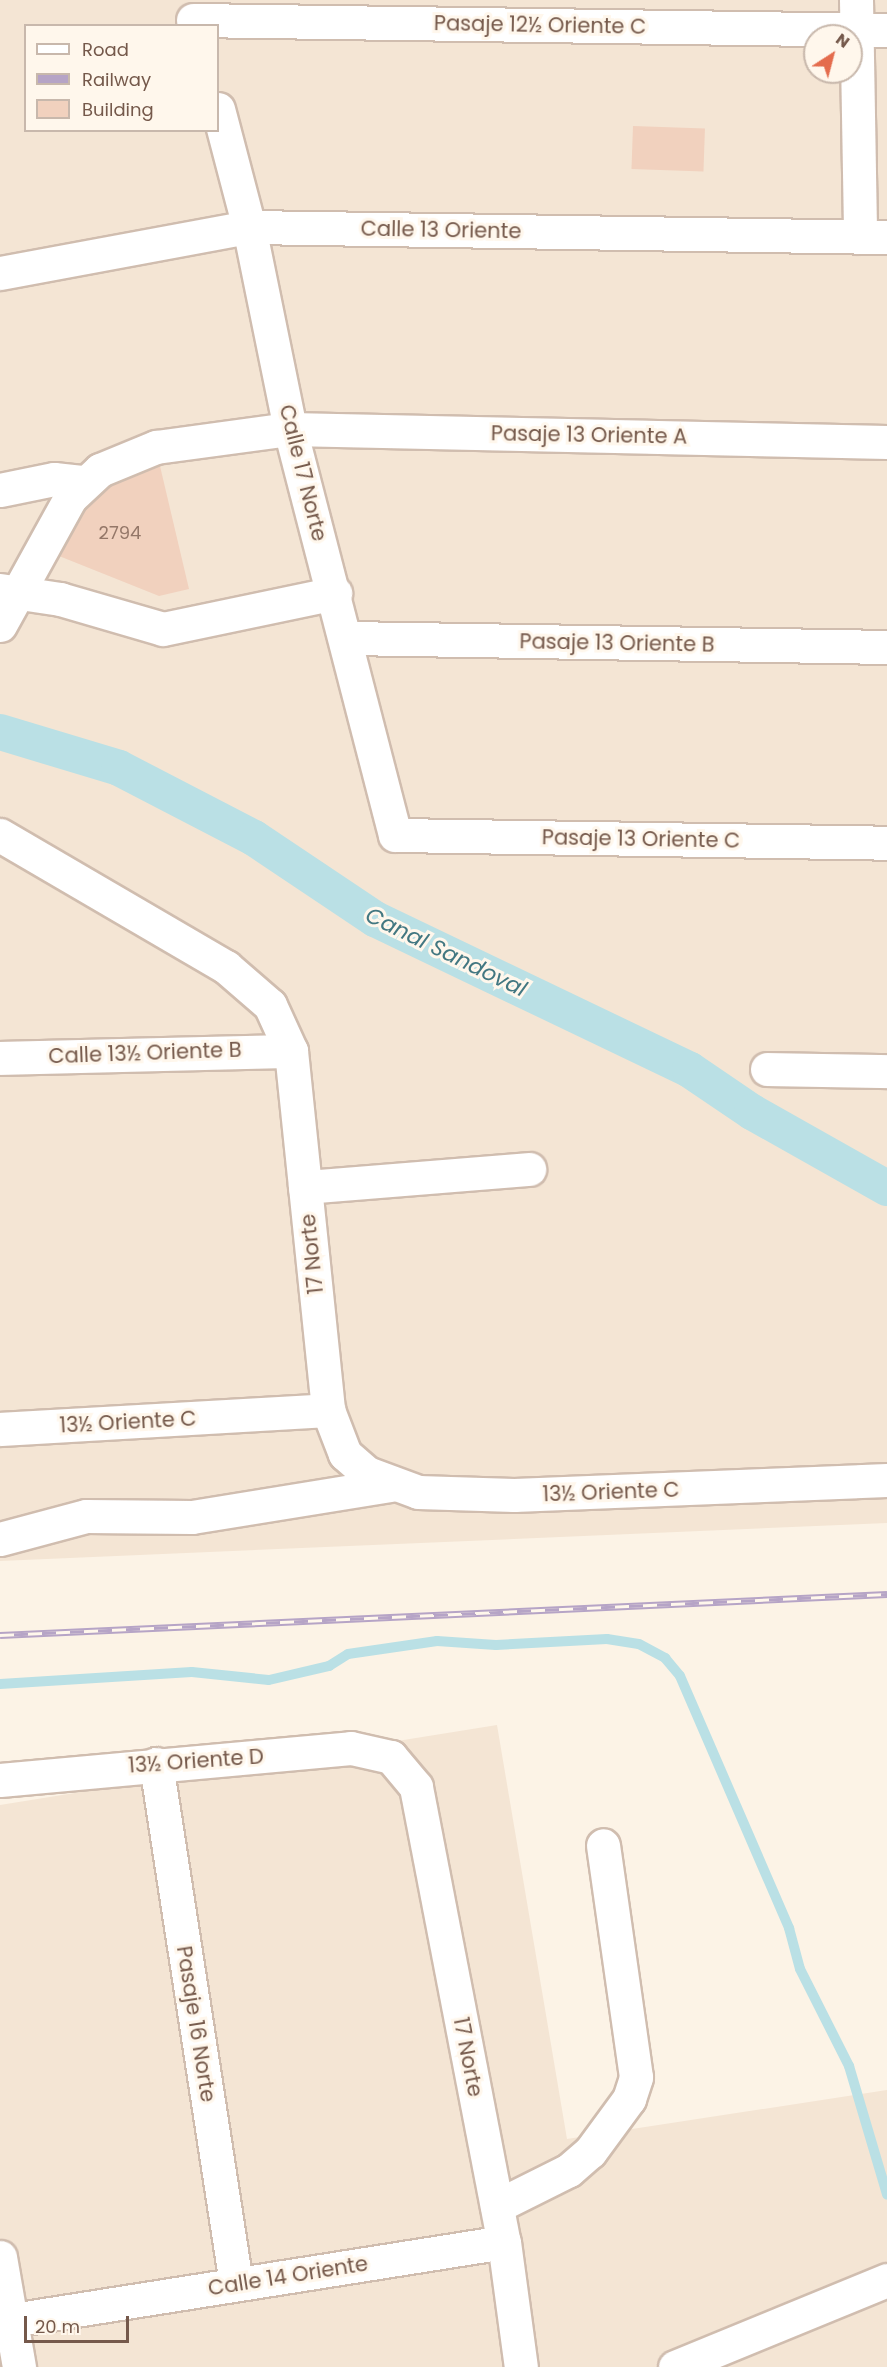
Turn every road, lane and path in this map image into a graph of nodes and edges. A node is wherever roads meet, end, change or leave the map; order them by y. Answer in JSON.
{"nodes":[{"id":1,"x":192,"y":15,"type":"edge"},
{"id":2,"x":866,"y":20,"type":"edge"},
{"id":3,"x":219,"y":113,"type":"edge"},
{"id":4,"x":249,"y":227,"type":"junction"},
{"id":5,"x":873,"y":237,"type":"edge"},
{"id":6,"x":0,"y":273,"type":"edge"},
{"id":7,"x":290,"y":429,"type":"junction"},
{"id":8,"x":887,"y":442,"type":"edge"},
{"id":9,"x":84,"y":482,"type":"junction"},
{"id":10,"x":0,"y":490,"type":"edge"},
{"id":11,"x":7,"y":592,"type":"edge"},
{"id":12,"x":335,"y":593,"type":"junction"},
{"id":13,"x":0,"y":625,"type":"edge"},
{"id":14,"x":346,"y":638,"type":"junction"},
{"id":15,"x":887,"y":647,"type":"edge"},
{"id":16,"x":0,"y":835,"type":"edge"},
{"id":17,"x":396,"y":835,"type":"joint"},
{"id":18,"x":887,"y":843,"type":"edge"},
{"id":19,"x":291,"y":1051,"type":"junction"},
{"id":20,"x":0,"y":1058,"type":"edge"},
{"id":21,"x":767,"y":1070,"type":"dead end"},
{"id":22,"x":887,"y":1071,"type":"edge"},
{"id":23,"x":529,"y":1169,"type":"dead end"},
{"id":24,"x":305,"y":1187,"type":"junction"},
{"id":25,"x":328,"y":1410,"type":"junction"},
{"id":26,"x":0,"y":1429,"type":"edge"},
{"id":27,"x":345,"y":1454,"type":"joint"},
{"id":28,"x":887,"y":1480,"type":"edge"},
{"id":29,"x":390,"y":1485,"type":"junction"},
{"id":30,"x":0,"y":1539,"type":"edge"},
{"id":31,"x":391,"y":1757,"type":"joint"},
{"id":32,"x":156,"y":1764,"type":"junction"},
{"id":33,"x":0,"y":1780,"type":"edge"},
{"id":34,"x":603,"y":1845,"type":"dead end"},
{"id":35,"x":497,"y":2206,"type":"junction"},
{"id":36,"x":504,"y":2242,"type":"junction"},
{"id":37,"x":0,"y":2257,"type":"edge"},
{"id":38,"x":887,"y":2280,"type":"edge"},
{"id":39,"x":236,"y":2284,"type":"junction"},
{"id":40,"x":6,"y":2321,"type":"edge"},
{"id":41,"x":19,"y":2367,"type":"edge"},
{"id":42,"x":521,"y":2367,"type":"edge"},
{"id":43,"x":675,"y":2367,"type":"edge"}],
"edges":[{"from":1,"to":2,"type":"street","name":"Pasaje 12½ Oriente C"},
{"from":2,"to":5,"type":"street"},
{"from":3,"to":4,"type":"street","name":"Calle 17 Norte"},
{"from":4,"to":5,"type":"street","name":"Calle 13 Oriente"},
{"from":4,"to":6,"type":"street","name":"Calle 13 Oriente"},
{"from":4,"to":7,"type":"street","name":"Calle 17 Norte"},
{"from":7,"to":8,"type":"street","name":"Pasaje 13 Oriente A"},
{"from":7,"to":9,"type":"street","name":"Pasaje 13 Oriente A"},
{"from":7,"to":12,"type":"street","name":"Calle 17 Norte"},
{"from":9,"to":10,"type":"street"},
{"from":9,"to":11,"type":"street","name":"Pasaje 13 Oriente A"},
{"from":11,"to":12,"type":"street"},
{"from":11,"to":13,"type":"street","name":"Pasaje 13 Oriente A"},
{"from":12,"to":14,"type":"street","name":"Calle 17 Norte"},
{"from":14,"to":15,"type":"street","name":"Pasaje 13 Oriente B"},
{"from":14,"to":17,"type":"street","name":"Calle 17 Norte"},
{"from":16,"to":19,"type":"street","name":"17 Norte"},
{"from":17,"to":18,"type":"street","name":"Pasaje 13 Oriente C"},
{"from":19,"to":20,"type":"street","name":"Calle 13½ Oriente B"},
{"from":19,"to":24,"type":"street","name":"17 Norte"},
{"from":21,"to":22,"type":"street"},
{"from":23,"to":24,"type":"street"},
{"from":24,"to":25,"type":"street","name":"17 Norte"},
{"from":25,"to":26,"type":"street","name":"13½ Oriente C"},
{"from":25,"to":27,"type":"street","name":"17 Norte"},
{"from":27,"to":29,"type":"street","name":"13½ Oriente C"},
{"from":28,"to":29,"type":"street","name":"13½ Oriente C"},
{"from":29,"to":30,"type":"street"},
{"from":31,"to":32,"type":"street","name":"13½ Oriente D"},
{"from":31,"to":35,"type":"street","name":"17 Norte"},
{"from":32,"to":33,"type":"street","name":"13½ Oriente D"},
{"from":32,"to":39,"type":"street","name":"Pasaje 16 Norte"},
{"from":34,"to":35,"type":"street"},
{"from":35,"to":36,"type":"street","name":"17 Norte"},
{"from":36,"to":39,"type":"street","name":"Calle 14 Oriente"},
{"from":36,"to":42,"type":"street","name":"17 Norte"},
{"from":37,"to":40,"type":"street"},
{"from":38,"to":43,"type":"street"},
{"from":39,"to":40,"type":"street","name":"Calle 14 Oriente"},
{"from":40,"to":41,"type":"street"}]}
